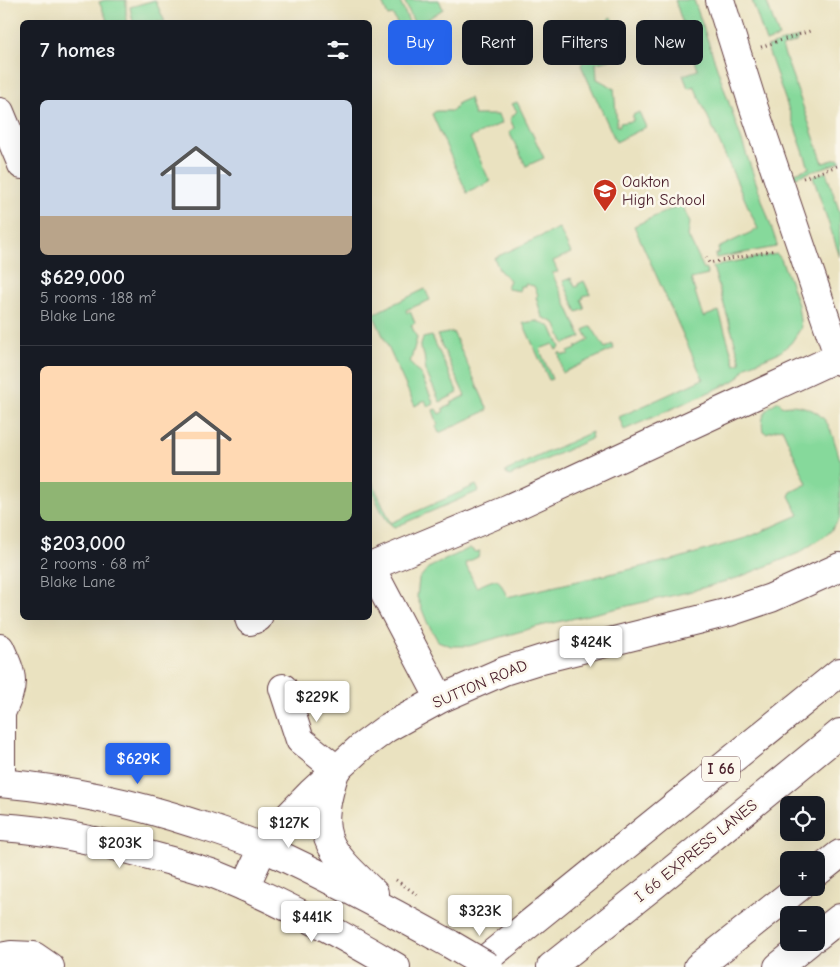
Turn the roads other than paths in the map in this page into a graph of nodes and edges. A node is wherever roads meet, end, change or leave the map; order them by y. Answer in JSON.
{"nodes":[{"id":1,"x":720,"y":0,"type":"edge"},
{"id":2,"x":0,"y":112,"type":"edge"},
{"id":3,"x":20,"y":160,"type":"edge"},
{"id":4,"x":840,"y":358,"type":"edge"},
{"id":5,"x":372,"y":566,"type":"edge"},
{"id":6,"x":840,"y":567,"type":"edge"},
{"id":7,"x":372,"y":571,"type":"edge"},
{"id":8,"x":0,"y":648,"type":"edge"},
{"id":9,"x":840,"y":672,"type":"edge"},
{"id":10,"x":283,"y":688,"type":"dead end"},
{"id":11,"x":440,"y":699,"type":"junction"},
{"id":12,"x":1,"y":713,"type":"edge"},
{"id":13,"x":840,"y":733,"type":"edge"},
{"id":14,"x":336,"y":769,"type":"junction"},
{"id":15,"x":1,"y":783,"type":"edge"},
{"id":16,"x":0,"y":827,"type":"edge"},
{"id":17,"x":263,"y":848,"type":"junction"},
{"id":18,"x":840,"y":854,"type":"edge"},
{"id":19,"x":825,"y":866,"type":"edge"},
{"id":20,"x":245,"y":888,"type":"junction"},
{"id":21,"x":788,"y":896,"type":"edge"},
{"id":22,"x":395,"y":914,"type":"junction"},
{"id":23,"x":840,"y":918,"type":"edge"},
{"id":24,"x":825,"y":930,"type":"edge"},
{"id":25,"x":798,"y":951,"type":"edge"},
{"id":26,"x":0,"y":957,"type":"edge"},
{"id":27,"x":50,"y":967,"type":"edge"},
{"id":28,"x":396,"y":967,"type":"edge"},
{"id":29,"x":476,"y":967,"type":"edge"},
{"id":30,"x":488,"y":967,"type":"edge"},
{"id":31,"x":551,"y":967,"type":"edge"},
{"id":32,"x":698,"y":967,"type":"edge"},
{"id":33,"x":778,"y":967,"type":"edge"}],
"edges":[{"from":1,"to":4,"type":"main road"},
{"from":2,"to":3,"type":"main road"},
{"from":4,"to":5,"type":"main road"},
{"from":6,"to":11,"type":"main road","name":"SUTTON ROAD"},
{"from":7,"to":11,"type":"main road"},
{"from":8,"to":12,"type":"main road"},
{"from":9,"to":29,"type":"main road","number":"I 66"},
{"from":10,"to":14,"type":"main road"},
{"from":11,"to":14,"type":"main road","name":"SUTTON ROAD"},
{"from":12,"to":15,"type":"main road"},
{"from":13,"to":31,"type":"main road","name":"I 66 EXPRESS LANES"},
{"from":14,"to":17,"type":"main road","name":"SUTTON ROAD"},
{"from":14,"to":22,"type":"main road"},
{"from":15,"to":17,"type":"main road"},
{"from":16,"to":20,"type":"main road"},
{"from":17,"to":20,"type":"main road","name":"SUTTON ROAD"},
{"from":17,"to":22,"type":"main road"},
{"from":18,"to":19,"type":"main road"},
{"from":20,"to":28,"type":"main road"},
{"from":21,"to":32,"type":"main road"},
{"from":22,"to":30,"type":"main road","bridge":true},
{"from":23,"to":24,"type":"main road"},
{"from":25,"to":33,"type":"main road"},
{"from":26,"to":27,"type":"main road"}]}
